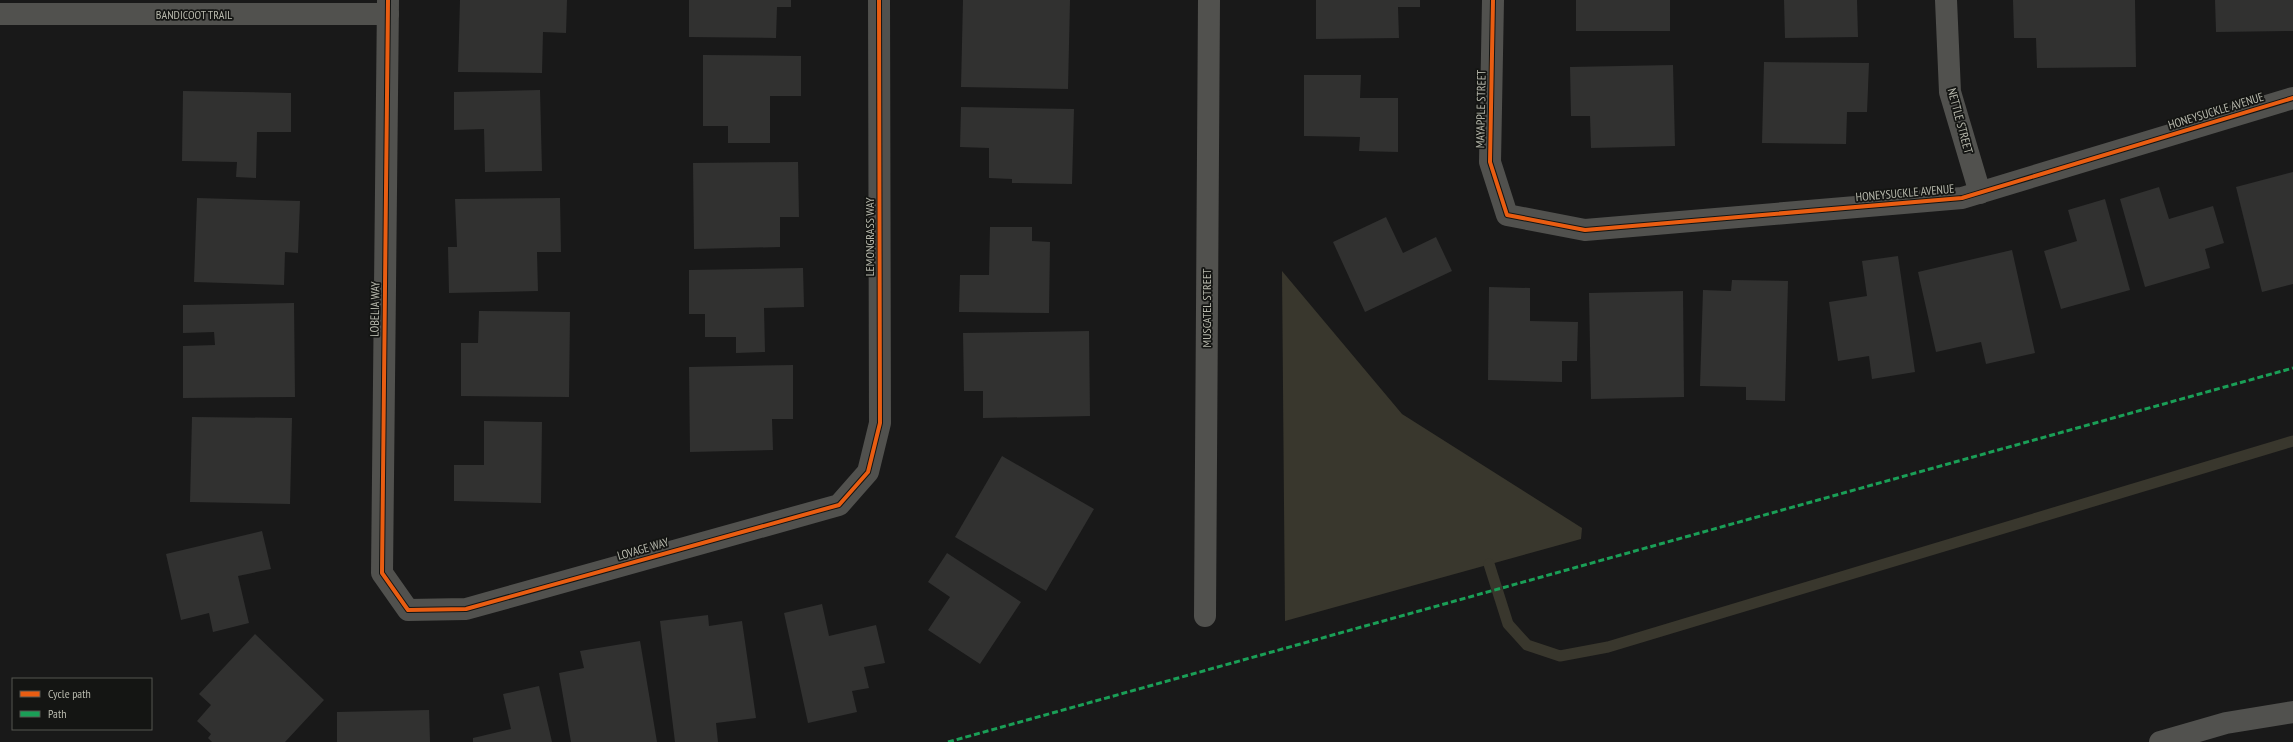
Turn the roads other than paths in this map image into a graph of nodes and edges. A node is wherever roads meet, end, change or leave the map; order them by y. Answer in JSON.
{"nodes":[{"id":1,"x":880,"y":0,"type":"edge"},
{"id":2,"x":1209,"y":0,"type":"edge"},
{"id":3,"x":1493,"y":0,"type":"edge"},
{"id":4,"x":1946,"y":0,"type":"edge"},
{"id":5,"x":388,"y":7,"type":"edge"},
{"id":6,"x":0,"y":14,"type":"edge"},
{"id":7,"x":2293,"y":98,"type":"edge"},
{"id":8,"x":1980,"y":193,"type":"junction"},
{"id":9,"x":1507,"y":215,"type":"joint"},
{"id":10,"x":868,"y":472,"type":"joint"},
{"id":11,"x":408,"y":610,"type":"joint"},
{"id":12,"x":1205,"y":616,"type":"dead end"},
{"id":13,"x":2293,"y":712,"type":"edge"},
{"id":14,"x":2160,"y":742,"type":"edge"}],
"edges":[{"from":1,"to":10,"type":"street","name":"LEMONGRASS WAY"},
{"from":2,"to":12,"type":"street","name":"MUSCATEL STREET"},
{"from":3,"to":9,"type":"street","name":"MAYAPPLE STREET"},
{"from":4,"to":8,"type":"street","name":"NETTLE STREET"},
{"from":5,"to":6,"type":"street","name":"BANDICOOT TRAIL"},
{"from":5,"to":11,"type":"street","name":"LOBELIA WAY"},
{"from":7,"to":8,"type":"street","name":"HONEYSUCKLE AVENUE"},
{"from":8,"to":9,"type":"street","name":"HONEYSUCKLE AVENUE"},
{"from":10,"to":11,"type":"street","name":"LOVAGE WAY"},
{"from":13,"to":14,"type":"street"}]}
